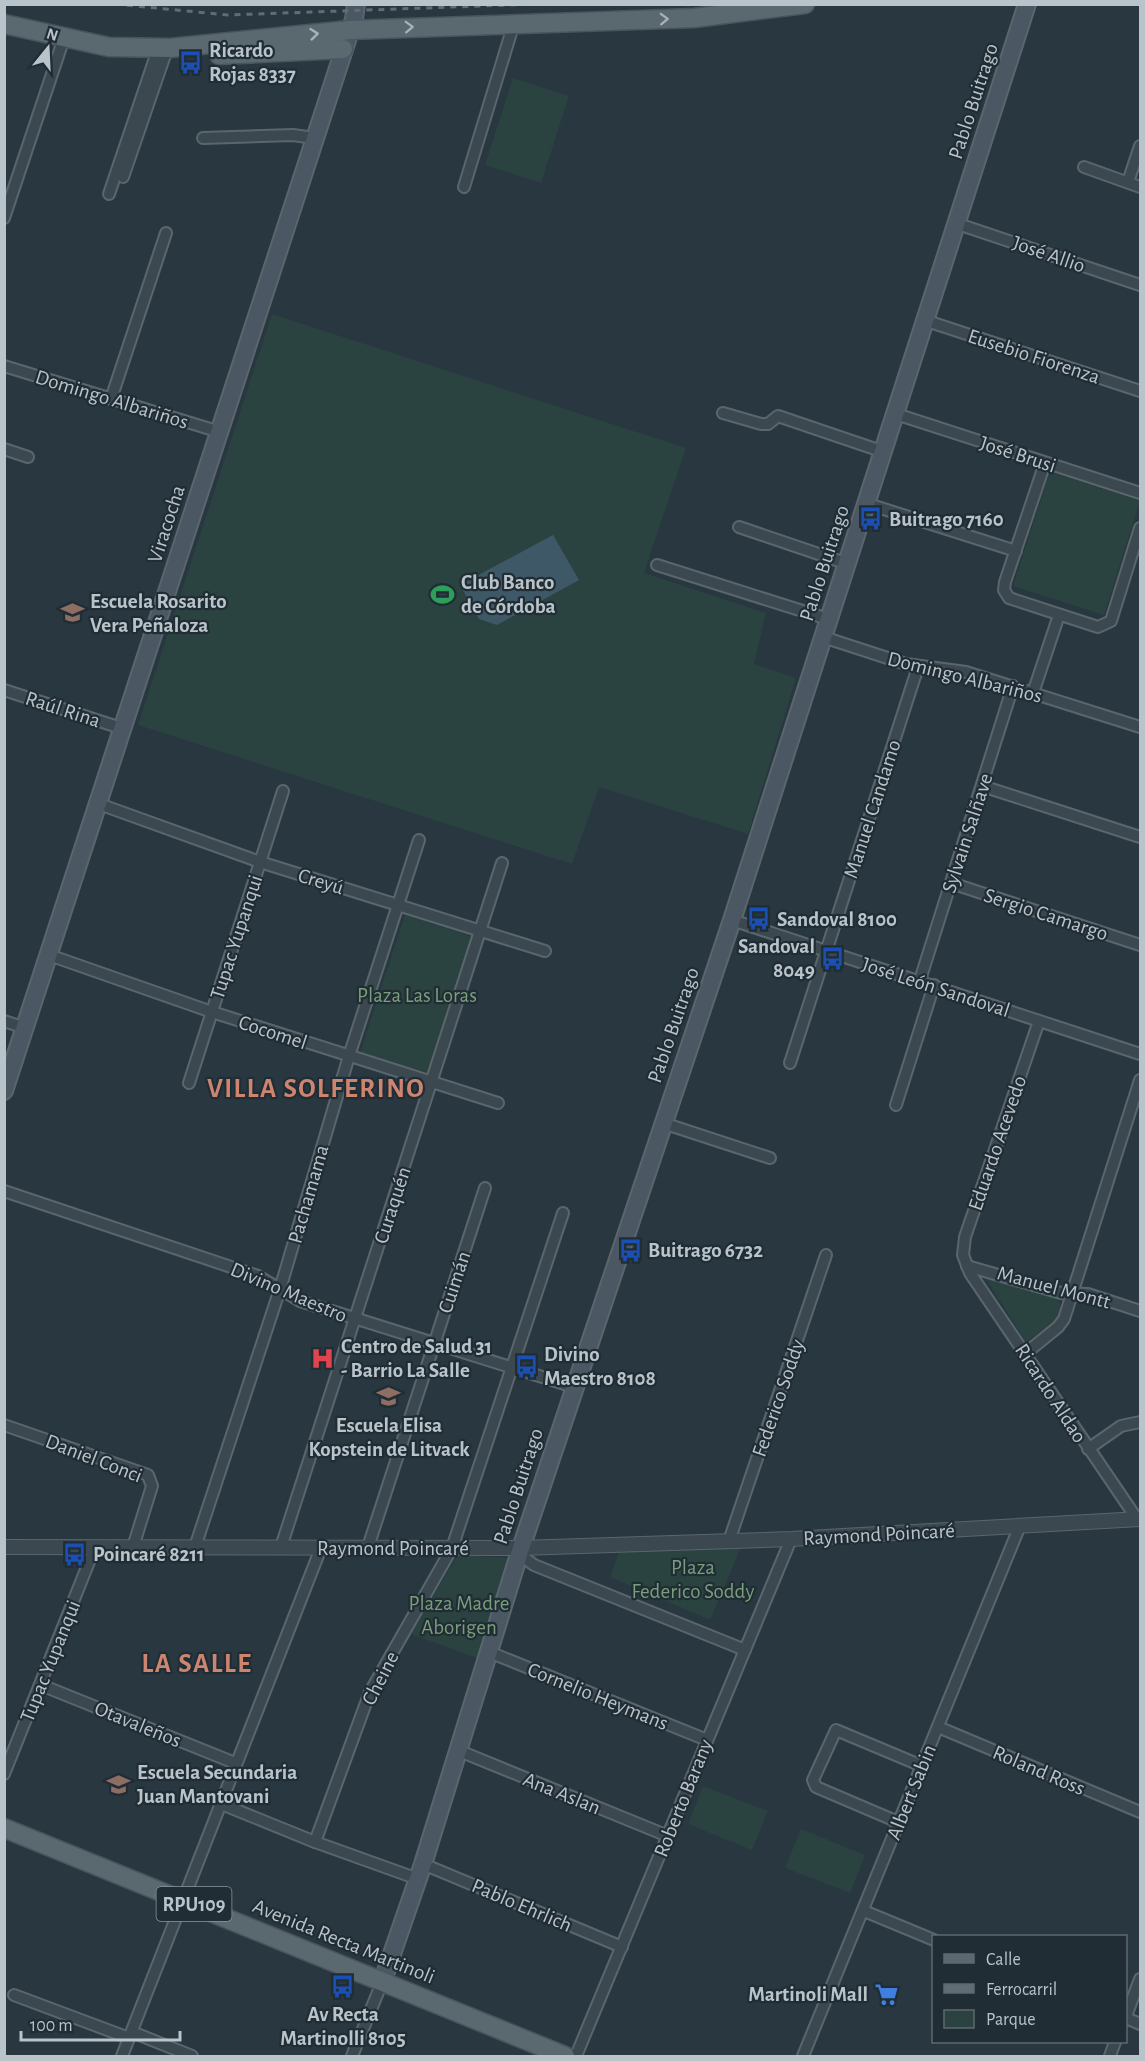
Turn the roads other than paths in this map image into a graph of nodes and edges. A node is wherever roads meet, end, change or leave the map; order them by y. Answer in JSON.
{"nodes":[{"id":1,"x":356,"y":4,"type":"edge"},
{"id":2,"x":805,"y":4,"type":"edge"},
{"id":3,"x":1027,"y":4,"type":"edge"},
{"id":4,"x":514,"y":23,"type":"junction"},
{"id":5,"x":4,"y":24,"type":"edge"},
{"id":6,"x":350,"y":30,"type":"junction"},
{"id":7,"x":64,"y":38,"type":"junction"},
{"id":8,"x":110,"y":47,"type":"junction"},
{"id":9,"x":343,"y":49,"type":"junction"},
{"id":10,"x":160,"y":55,"type":"junction"},
{"id":11,"x":203,"y":138,"type":"dead end"},
{"id":12,"x":314,"y":138,"type":"junction"},
{"id":13,"x":1140,"y":146,"type":"edge"},
{"id":14,"x":1084,"y":167,"type":"dead end"},
{"id":15,"x":123,"y":177,"type":"dead end"},
{"id":16,"x":1128,"y":182,"type":"junction"},
{"id":17,"x":1140,"y":186,"type":"edge"},
{"id":18,"x":464,"y":187,"type":"dead end"},
{"id":19,"x":109,"y":194,"type":"dead end"},
{"id":20,"x":4,"y":218,"type":"edge"},
{"id":21,"x":958,"y":224,"type":"junction"},
{"id":22,"x":166,"y":233,"type":"dead end"},
{"id":23,"x":1140,"y":285,"type":"edge"},
{"id":24,"x":927,"y":321,"type":"junction"},
{"id":25,"x":4,"y":366,"type":"edge"},
{"id":26,"x":1140,"y":391,"type":"edge"},
{"id":27,"x":111,"y":399,"type":"junction"},
{"id":28,"x":723,"y":413,"type":"dead end"},
{"id":29,"x":896,"y":414,"type":"junction"},
{"id":30,"x":220,"y":432,"type":"junction"},
{"id":31,"x":4,"y":449,"type":"edge"},
{"id":32,"x":884,"y":452,"type":"junction"},
{"id":33,"x":28,"y":457,"type":"dead end"},
{"id":34,"x":1045,"y":463,"type":"junction"},
{"id":35,"x":1140,"y":493,"type":"edge"},
{"id":36,"x":868,"y":504,"type":"junction"},
{"id":37,"x":739,"y":527,"type":"dead end"},
{"id":38,"x":1140,"y":528,"type":"edge"},
{"id":39,"x":1016,"y":551,"type":"junction"},
{"id":40,"x":848,"y":564,"type":"junction"},
{"id":41,"x":657,"y":565,"type":"dead end"},
{"id":42,"x":1059,"y":615,"type":"junction"},
{"id":43,"x":828,"y":619,"type":"junction"},
{"id":44,"x":823,"y":637,"type":"junction"},
{"id":45,"x":918,"y":667,"type":"junction"},
{"id":46,"x":1013,"y":686,"type":"junction"},
{"id":47,"x":4,"y":690,"type":"edge"},
{"id":48,"x":1033,"y":693,"type":"junction"},
{"id":49,"x":1140,"y":727,"type":"edge"},
{"id":50,"x":121,"y":728,"type":"junction"},
{"id":51,"x":982,"y":786,"type":"junction"},
{"id":52,"x":283,"y":791,"type":"dead end"},
{"id":53,"x":99,"y":804,"type":"junction"},
{"id":54,"x":1140,"y":837,"type":"edge"},
{"id":55,"x":419,"y":840,"type":"dead end"},
{"id":56,"x":260,"y":862,"type":"junction"},
{"id":57,"x":502,"y":863,"type":"dead end"},
{"id":58,"x":951,"y":883,"type":"junction"},
{"id":59,"x":398,"y":905,"type":"junction"},
{"id":60,"x":732,"y":920,"type":"junction"},
{"id":61,"x":481,"y":931,"type":"junction"},
{"id":62,"x":1140,"y":945,"type":"edge"},
{"id":63,"x":545,"y":951,"type":"dead end"},
{"id":64,"x":826,"y":951,"type":"junction"},
{"id":65,"x":49,"y":955,"type":"junction"},
{"id":66,"x":920,"y":980,"type":"junction"},
{"id":67,"x":934,"y":985,"type":"junction"},
{"id":68,"x":212,"y":1012,"type":"junction"},
{"id":69,"x":4,"y":1021,"type":"edge"},
{"id":70,"x":1039,"y":1021,"type":"junction"},
{"id":71,"x":25,"y":1028,"type":"junction"},
{"id":72,"x":1140,"y":1054,"type":"edge"},
{"id":73,"x":349,"y":1056,"type":"junction"},
{"id":74,"x":790,"y":1063,"type":"dead end"},
{"id":75,"x":1140,"y":1080,"type":"edge"},
{"id":76,"x":432,"y":1082,"type":"junction"},
{"id":77,"x":189,"y":1083,"type":"dead end"},
{"id":78,"x":4,"y":1090,"type":"edge"},
{"id":79,"x":498,"y":1103,"type":"dead end"},
{"id":80,"x":896,"y":1105,"type":"dead end"},
{"id":81,"x":663,"y":1123,"type":"junction"},
{"id":82,"x":770,"y":1158,"type":"dead end"},
{"id":83,"x":485,"y":1188,"type":"dead end"},
{"id":84,"x":4,"y":1191,"type":"edge"},
{"id":85,"x":563,"y":1213,"type":"dead end"},
{"id":86,"x":826,"y":1255,"type":"dead end"},
{"id":87,"x":967,"y":1266,"type":"junction"},
{"id":88,"x":280,"y":1289,"type":"junction"},
{"id":89,"x":1072,"y":1294,"type":"junction"},
{"id":90,"x":1140,"y":1311,"type":"edge"},
{"id":91,"x":356,"y":1320,"type":"junction"},
{"id":92,"x":434,"y":1343,"type":"junction"},
{"id":93,"x":1026,"y":1353,"type":"junction"},
{"id":94,"x":512,"y":1368,"type":"junction"},
{"id":95,"x":574,"y":1388,"type":"junction"},
{"id":96,"x":1140,"y":1422,"type":"edge"},
{"id":97,"x":4,"y":1425,"type":"edge"},
{"id":98,"x":1088,"y":1449,"type":"junction"},
{"id":99,"x":1138,"y":1519,"type":"edge"},
{"id":100,"x":1019,"y":1528,"type":"junction"},
{"id":101,"x":791,"y":1539,"type":"junction"},
{"id":102,"x":729,"y":1541,"type":"junction"},
{"id":103,"x":4,"y":1547,"type":"edge"},
{"id":104,"x":94,"y":1547,"type":"junction"},
{"id":105,"x":133,"y":1547,"type":"junction"},
{"id":106,"x":195,"y":1547,"type":"junction"},
{"id":107,"x":281,"y":1547,"type":"junction"},
{"id":108,"x":368,"y":1547,"type":"junction"},
{"id":109,"x":321,"y":1548,"type":"junction"},
{"id":110,"x":452,"y":1548,"type":"junction"},
{"id":111,"x":520,"y":1551,"type":"junction"},
{"id":112,"x":745,"y":1650,"type":"junction"},
{"id":113,"x":489,"y":1652,"type":"junction"},
{"id":114,"x":41,"y":1685,"type":"junction"},
{"id":115,"x":938,"y":1727,"type":"junction"},
{"id":116,"x":708,"y":1740,"type":"junction"},
{"id":117,"x":457,"y":1750,"type":"junction"},
{"id":118,"x":235,"y":1763,"type":"junction"},
{"id":119,"x":921,"y":1766,"type":"junction"},
{"id":120,"x":4,"y":1774,"type":"edge"},
{"id":121,"x":219,"y":1803,"type":"junction"},
{"id":122,"x":1140,"y":1812,"type":"edge"},
{"id":123,"x":898,"y":1821,"type":"junction"},
{"id":124,"x":4,"y":1828,"type":"edge"},
{"id":125,"x":668,"y":1836,"type":"junction"},
{"id":126,"x":4,"y":1840,"type":"edge"},
{"id":127,"x":315,"y":1842,"type":"junction"},
{"id":128,"x":420,"y":1871,"type":"junction"},
{"id":129,"x":182,"y":1905,"type":"junction"},
{"id":130,"x":864,"y":1911,"type":"junction"},
{"id":131,"x":932,"y":1940,"type":"edge"},
{"id":132,"x":622,"y":1947,"type":"junction"},
{"id":133,"x":1140,"y":1979,"type":"edge"},
{"id":134,"x":381,"y":1986,"type":"junction"},
{"id":135,"x":14,"y":1995,"type":"dead end"},
{"id":136,"x":1127,"y":2012,"type":"edge"},
{"id":137,"x":130,"y":2035,"type":"junction"},
{"id":138,"x":122,"y":2056,"type":"edge"},
{"id":139,"x":192,"y":2056,"type":"edge"},
{"id":140,"x":352,"y":2056,"type":"edge"},
{"id":141,"x":536,"y":2056,"type":"edge"},
{"id":142,"x":565,"y":2056,"type":"edge"},
{"id":143,"x":576,"y":2056,"type":"edge"},
{"id":144,"x":803,"y":2056,"type":"edge"}],
"edges":[{"from":1,"to":6,"type":"main road","name":"Viracocha"},
{"from":4,"to":2,"type":"main road","one_way":true},
{"from":3,"to":21,"type":"main road","name":"Pablo Buitrago"},
{"from":6,"to":4,"type":"main road","one_way":true},
{"from":4,"to":18,"type":"street"},
{"from":5,"to":7,"type":"main road"},
{"from":8,"to":6,"type":"main road","one_way":true},
{"from":6,"to":9,"type":"main road","name":"Viracocha"},
{"from":7,"to":8,"type":"main road"},
{"from":7,"to":20,"type":"street"},
{"from":8,"to":10,"type":"main road"},
{"from":9,"to":10,"type":"main road"},
{"from":9,"to":12,"type":"main road","name":"Viracocha"},
{"from":10,"to":15,"type":"street"},
{"from":10,"to":19,"type":"street"},
{"from":11,"to":12,"type":"street"},
{"from":12,"to":30,"type":"main road","name":"Viracocha"},
{"from":13,"to":16,"type":"street"},
{"from":14,"to":16,"type":"street"},
{"from":16,"to":17,"type":"street"},
{"from":21,"to":23,"type":"street","name":"José Allio"},
{"from":21,"to":24,"type":"main road","name":"Pablo Buitrago"},
{"from":22,"to":27,"type":"street"},
{"from":24,"to":26,"type":"street","name":"Eusebio Fiorenza"},
{"from":24,"to":29,"type":"main road","name":"Pablo Buitrago"},
{"from":25,"to":27,"type":"street","name":"Domingo Albariños"},
{"from":27,"to":30,"type":"street","name":"Domingo Albariños"},
{"from":28,"to":32,"type":"street"},
{"from":29,"to":32,"type":"main road","name":"Pablo Buitrago"},
{"from":29,"to":34,"type":"street","name":"José Brusi"},
{"from":30,"to":50,"type":"main road","name":"Viracocha"},
{"from":31,"to":33,"type":"street"},
{"from":32,"to":36,"type":"main road","name":"Pablo Buitrago"},
{"from":34,"to":35,"type":"street","name":"José Brusi"},
{"from":34,"to":39,"type":"street"},
{"from":36,"to":39,"type":"street"},
{"from":36,"to":40,"type":"main road","name":"Pablo Buitrago"},
{"from":37,"to":40,"type":"street"},
{"from":38,"to":42,"type":"street"},
{"from":39,"to":42,"type":"street"},
{"from":40,"to":43,"type":"main road","name":"Pablo Buitrago"},
{"from":41,"to":43,"type":"street"},
{"from":42,"to":48,"type":"street"},
{"from":43,"to":44,"type":"main road","name":"Pablo Buitrago"},
{"from":44,"to":45,"type":"street","name":"Domingo Albariños"},
{"from":44,"to":60,"type":"main road","name":"Pablo Buitrago"},
{"from":45,"to":46,"type":"street","name":"Domingo Albariños"},
{"from":45,"to":64,"type":"street","name":"Manuel Candamo"},
{"from":46,"to":48,"type":"street","name":"Domingo Albariños"},
{"from":46,"to":51,"type":"street","name":"Sylvain Salñave"},
{"from":47,"to":50,"type":"street","name":"Raúl Rina"},
{"from":48,"to":49,"type":"street","name":"Domingo Albariños"},
{"from":50,"to":53,"type":"main road","name":"Viracocha"},
{"from":51,"to":54,"type":"street"},
{"from":51,"to":58,"type":"street","name":"Sylvain Salñave"},
{"from":52,"to":56,"type":"street","name":"Tupac Yupanqui"},
{"from":53,"to":56,"type":"street","name":"Creyú"},
{"from":53,"to":65,"type":"main road","name":"Viracocha"},
{"from":55,"to":59,"type":"street","name":"Pachamama"},
{"from":56,"to":59,"type":"street","name":"Creyú"},
{"from":56,"to":68,"type":"street","name":"Tupac Yupanqui"},
{"from":57,"to":61,"type":"street","name":"Curaquén"},
{"from":58,"to":62,"type":"street","name":"Sergio Camargo"},
{"from":58,"to":66,"type":"street","name":"Sylvain Salñave"},
{"from":59,"to":61,"type":"street","name":"Creyú"},
{"from":59,"to":73,"type":"street","name":"Pachamama"},
{"from":60,"to":64,"type":"street","name":"José León Sandoval"},
{"from":60,"to":81,"type":"main road","name":"Pablo Buitrago"},
{"from":61,"to":63,"type":"street","name":"Creyú"},
{"from":61,"to":76,"type":"street","name":"Curaquén"},
{"from":64,"to":66,"type":"street","name":"José León Sandoval"},
{"from":64,"to":74,"type":"street","name":"Manuel Candamo"},
{"from":65,"to":68,"type":"street","name":"Cocomel"},
{"from":65,"to":71,"type":"main road","name":"Viracocha"},
{"from":66,"to":67,"type":"street","name":"José León Sandoval"},
{"from":67,"to":70,"type":"street","name":"José León Sandoval"},
{"from":67,"to":80,"type":"street"},
{"from":68,"to":73,"type":"street","name":"Cocomel"},
{"from":68,"to":77,"type":"street","name":"Tupac Yupanqui"},
{"from":69,"to":71,"type":"street"},
{"from":70,"to":72,"type":"street","name":"José León Sandoval"},
{"from":70,"to":87,"type":"street","name":"Eduardo Acevedo"},
{"from":71,"to":78,"type":"main road","name":"Viracocha"},
{"from":73,"to":76,"type":"street","name":"Cocomel"},
{"from":73,"to":88,"type":"street","name":"Pachamama"},
{"from":75,"to":89,"type":"street"},
{"from":76,"to":79,"type":"street","name":"Cocomel"},
{"from":76,"to":91,"type":"street","name":"Curaquén"},
{"from":81,"to":82,"type":"street"},
{"from":81,"to":95,"type":"main road","name":"Pablo Buitrago"},
{"from":83,"to":92,"type":"street","name":"Cuimán"},
{"from":84,"to":88,"type":"street","name":"Divino Maestro"},
{"from":85,"to":94,"type":"street","name":"Cheine"},
{"from":86,"to":102,"type":"street","name":"Federico Soddy"},
{"from":87,"to":89,"type":"street","name":"Manuel Montt"},
{"from":87,"to":93,"type":"street","name":"Ricardo Aldao"},
{"from":88,"to":91,"type":"street","name":"Divino Maestro"},
{"from":88,"to":106,"type":"street","name":"Pachamama"},
{"from":89,"to":90,"type":"street","name":"Manuel Montt"},
{"from":89,"to":93,"type":"street"},
{"from":91,"to":92,"type":"street","name":"Divino Maestro"},
{"from":91,"to":107,"type":"street","name":"Curaquén"},
{"from":92,"to":94,"type":"street","name":"Divino Maestro"},
{"from":92,"to":108,"type":"street","name":"Cuimán"},
{"from":93,"to":98,"type":"street","name":"Ricardo Aldao"},
{"from":94,"to":95,"type":"street","name":"Divino Maestro"},
{"from":94,"to":110,"type":"street","name":"Cheine"},
{"from":95,"to":111,"type":"main road","name":"Pablo Buitrago"},
{"from":96,"to":98,"type":"street"},
{"from":97,"to":105,"type":"street","name":"Daniel Conci"},
{"from":98,"to":99,"type":"street","name":"Ricardo Aldao"},
{"from":99,"to":100,"type":"street","name":"Raymond Poincaré"},
{"from":100,"to":101,"type":"street","name":"Raymond Poincaré"},
{"from":100,"to":115,"type":"street","name":"Albert Sabin"},
{"from":101,"to":102,"type":"street","name":"Raymond Poincaré"},
{"from":101,"to":112,"type":"street","name":"Roberto Barany"},
{"from":102,"to":111,"type":"street","name":"Raymond Poincaré"},
{"from":103,"to":104,"type":"street","name":"Raymond Poincaré"},
{"from":104,"to":105,"type":"street","name":"Raymond Poincaré"},
{"from":104,"to":114,"type":"street","name":"Tupac Yupanqui"},
{"from":105,"to":106,"type":"street","name":"Raymond Poincaré"},
{"from":106,"to":107,"type":"street","name":"Raymond Poincaré"},
{"from":107,"to":109,"type":"street","name":"Raymond Poincaré"},
{"from":108,"to":109,"type":"street","name":"Raymond Poincaré"},
{"from":108,"to":110,"type":"street","name":"Raymond Poincaré"},
{"from":109,"to":118,"type":"street"},
{"from":110,"to":111,"type":"street","name":"Raymond Poincaré"},
{"from":110,"to":127,"type":"street","name":"Cheine"},
{"from":111,"to":112,"type":"street"},
{"from":111,"to":113,"type":"main road","name":"Pablo Buitrago"},
{"from":112,"to":116,"type":"street","name":"Roberto Barany"},
{"from":113,"to":116,"type":"street","name":"Cornelio Heymans"},
{"from":113,"to":117,"type":"main road","name":"Pablo Buitrago"},
{"from":114,"to":118,"type":"street","name":"Otavaleños"},
{"from":114,"to":120,"type":"street","name":"Tupac Yupanqui"},
{"from":115,"to":119,"type":"street","name":"Albert Sabin"},
{"from":115,"to":122,"type":"street","name":"Roland Ross"},
{"from":116,"to":125,"type":"street","name":"Roberto Barany"},
{"from":117,"to":125,"type":"street","name":"Ana Aslan"},
{"from":117,"to":128,"type":"main road","name":"Pablo Buitrago"},
{"from":118,"to":121,"type":"street"},
{"from":119,"to":123,"type":"street","name":"Albert Sabin"},
{"from":119,"to":123,"type":"street"},
{"from":121,"to":127,"type":"street","name":"Pablo Ehrlich"},
{"from":121,"to":129,"type":"street"},
{"from":123,"to":130,"type":"street","name":"Albert Sabin"},
{"from":124,"to":129,"type":"main road","name":"Avenida Recta Martinoli","number":"RPU109"},
{"from":125,"to":132,"type":"street","name":"Roberto Barany"},
{"from":126,"to":129,"type":"main road","name":"Avenida Recta Martinoli","number":"RPU109"},
{"from":127,"to":128,"type":"street","name":"Pablo Ehrlich"},
{"from":128,"to":132,"type":"street","name":"Pablo Ehrlich"},
{"from":128,"to":134,"type":"main road","name":"Pablo Buitrago"},
{"from":129,"to":134,"type":"main road","name":"Avenida Recta Martinoli","number":"RPU109"},
{"from":129,"to":137,"type":"street"},
{"from":130,"to":131,"type":"street"},
{"from":130,"to":144,"type":"street","name":"Albert Sabin"},
{"from":132,"to":143,"type":"street","name":"Roberto Barany"},
{"from":133,"to":136,"type":"street"},
{"from":134,"to":140,"type":"street","name":"Pablo Buitrago"},
{"from":134,"to":141,"type":"main road","name":"Avenida Recta Martinoli","number":"RPU109"},
{"from":134,"to":142,"type":"main road","name":"Avenida Recta Martinoli","number":"RPU109"},
{"from":135,"to":137,"type":"street"},
{"from":137,"to":138,"type":"street"},
{"from":137,"to":139,"type":"street"}]}
